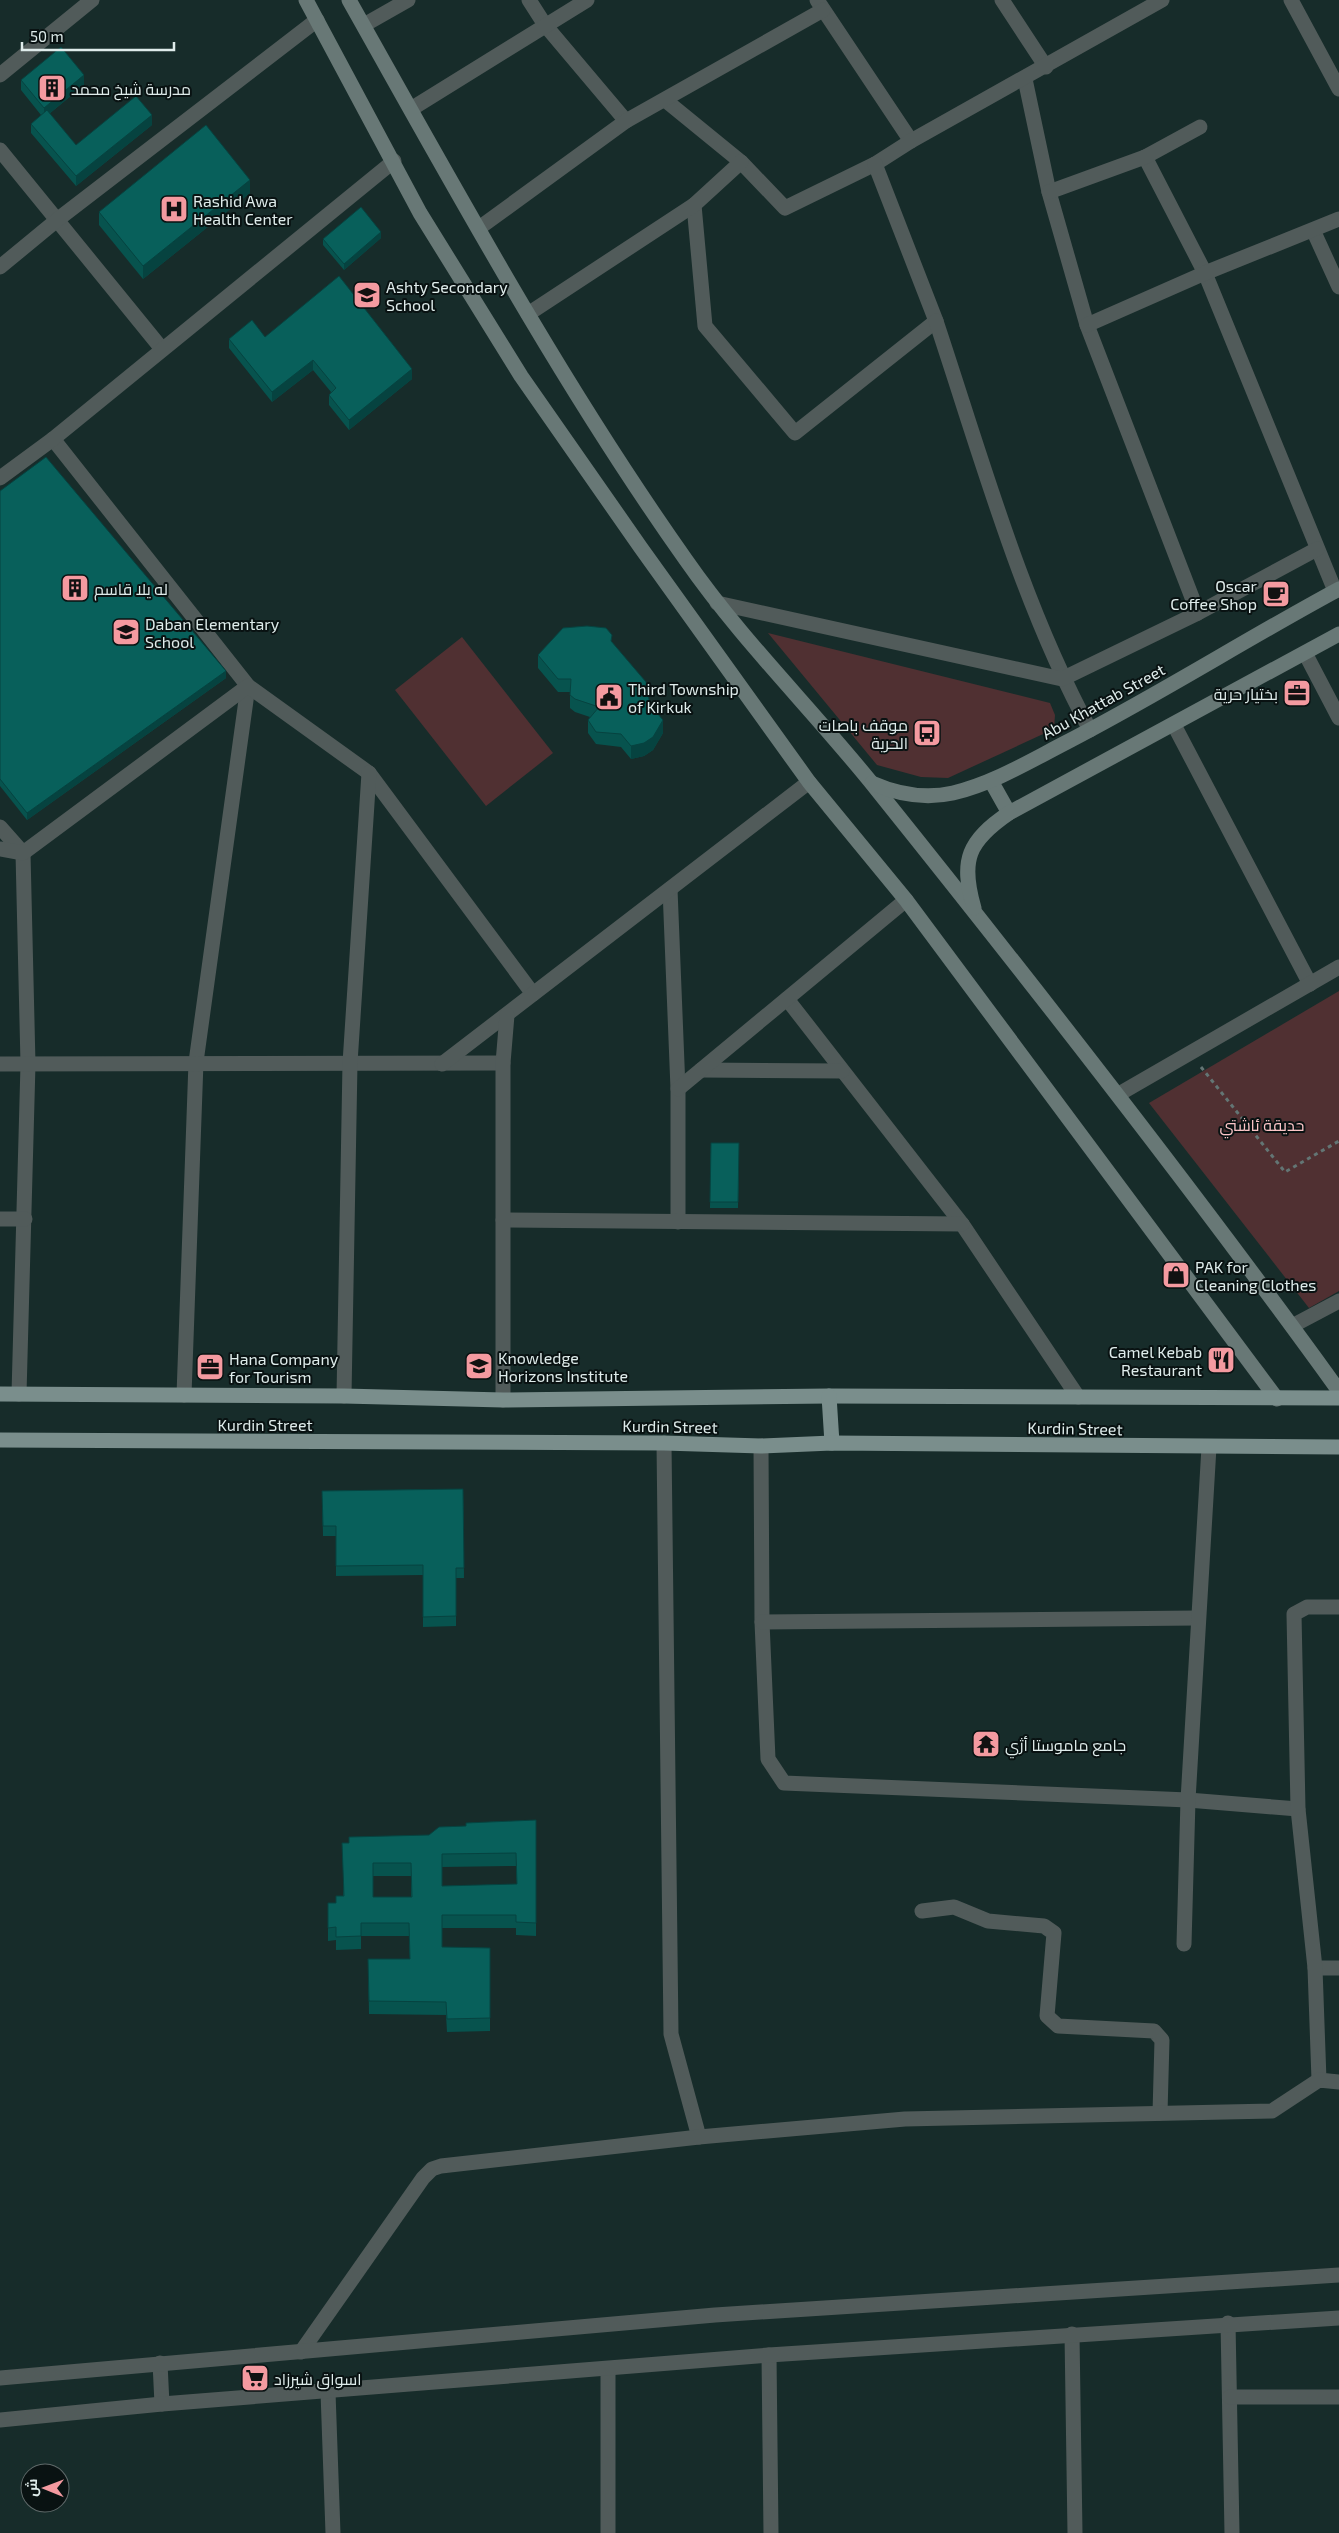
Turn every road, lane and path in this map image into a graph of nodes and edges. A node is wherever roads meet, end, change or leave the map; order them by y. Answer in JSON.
{"nodes":[{"id":1,"x":92,"y":0,"type":"edge"},
{"id":2,"x":306,"y":0,"type":"edge"},
{"id":3,"x":349,"y":0,"type":"edge"},
{"id":4,"x":408,"y":0,"type":"edge"},
{"id":5,"x":529,"y":0,"type":"edge"},
{"id":6,"x":587,"y":0,"type":"edge"},
{"id":7,"x":1002,"y":0,"type":"edge"},
{"id":8,"x":1162,"y":0,"type":"edge"},
{"id":9,"x":1291,"y":0,"type":"edge"},
{"id":10,"x":820,"y":5,"type":"edge"},
{"id":11,"x":317,"y":20,"type":"junction"},
{"id":12,"x":364,"y":25,"type":"junction"},
{"id":13,"x":545,"y":25,"type":"junction"},
{"id":14,"x":1046,"y":67,"type":"junction"},
{"id":15,"x":0,"y":75,"type":"edge"},
{"id":16,"x":1025,"y":79,"type":"junction"},
{"id":17,"x":1339,"y":89,"type":"edge"},
{"id":18,"x":665,"y":100,"type":"junction"},
{"id":19,"x":411,"y":109,"type":"junction"},
{"id":20,"x":626,"y":122,"type":"junction"},
{"id":21,"x":1200,"y":127,"type":"dead end"},
{"id":22,"x":911,"y":141,"type":"junction"},
{"id":23,"x":0,"y":150,"type":"edge"},
{"id":24,"x":1146,"y":157,"type":"junction"},
{"id":25,"x":394,"y":161,"type":"junction"},
{"id":26,"x":742,"y":162,"type":"junction"},
{"id":27,"x":875,"y":164,"type":"junction"},
{"id":28,"x":1049,"y":192,"type":"junction"},
{"id":29,"x":694,"y":205,"type":"junction"},
{"id":30,"x":1339,"y":219,"type":"edge"},
{"id":31,"x":57,"y":220,"type":"junction"},
{"id":32,"x":479,"y":228,"type":"junction"},
{"id":33,"x":1313,"y":230,"type":"junction"},
{"id":34,"x":0,"y":267,"type":"edge"},
{"id":35,"x":1204,"y":273,"type":"junction"},
{"id":36,"x":1339,"y":287,"type":"edge"},
{"id":37,"x":528,"y":314,"type":"junction"},
{"id":38,"x":936,"y":321,"type":"junction"},
{"id":39,"x":1086,"y":325,"type":"junction"},
{"id":40,"x":162,"y":349,"type":"junction"},
{"id":41,"x":53,"y":439,"type":"junction"},
{"id":42,"x":0,"y":478,"type":"edge"},
{"id":43,"x":1317,"y":549,"type":"junction"},
{"id":44,"x":1337,"y":590,"type":"edge"},
{"id":45,"x":717,"y":603,"type":"junction"},
{"id":46,"x":1198,"y":613,"type":"junction"},
{"id":47,"x":1339,"y":634,"type":"edge"},
{"id":48,"x":1305,"y":653,"type":"junction"},
{"id":49,"x":1062,"y":679,"type":"junction"},
{"id":50,"x":248,"y":686,"type":"junction"},
{"id":51,"x":1339,"y":718,"type":"edge"},
{"id":52,"x":1174,"y":725,"type":"junction"},
{"id":53,"x":1090,"y":730,"type":"junction"},
{"id":54,"x":369,"y":773,"type":"junction"},
{"id":55,"x":991,"y":781,"type":"junction"},
{"id":56,"x":809,"y":782,"type":"junction"},
{"id":57,"x":871,"y":782,"type":"junction"},
{"id":58,"x":1009,"y":813,"type":"junction"},
{"id":59,"x":0,"y":827,"type":"edge"},
{"id":60,"x":0,"y":849,"type":"edge"},
{"id":61,"x":23,"y":853,"type":"junction"},
{"id":62,"x":670,"y":889,"type":"junction"},
{"id":63,"x":906,"y":900,"type":"junction"},
{"id":64,"x":975,"y":912,"type":"junction"},
{"id":65,"x":1339,"y":967,"type":"edge"},
{"id":66,"x":1310,"y":984,"type":"junction"},
{"id":67,"x":533,"y":994,"type":"junction"},
{"id":68,"x":787,"y":999,"type":"junction"},
{"id":69,"x":507,"y":1015,"type":"junction"},
{"id":70,"x":1190,"y":1053,"type":"junction"},
{"id":71,"x":196,"y":1062,"type":"junction"},
{"id":72,"x":350,"y":1063,"type":"junction"},
{"id":73,"x":503,"y":1063,"type":"junction"},
{"id":74,"x":0,"y":1064,"type":"edge"},
{"id":75,"x":28,"y":1064,"type":"junction"},
{"id":76,"x":442,"y":1064,"type":"junction"},
{"id":77,"x":701,"y":1070,"type":"junction"},
{"id":78,"x":842,"y":1071,"type":"junction"},
{"id":79,"x":678,"y":1089,"type":"junction"},
{"id":80,"x":1119,"y":1094,"type":"junction"},
{"id":81,"x":1339,"y":1141,"type":"edge"},
{"id":82,"x":0,"y":1219,"type":"edge"},
{"id":83,"x":25,"y":1219,"type":"junction"},
{"id":84,"x":503,"y":1220,"type":"junction"},
{"id":85,"x":678,"y":1222,"type":"junction"},
{"id":86,"x":962,"y":1224,"type":"junction"},
{"id":87,"x":1339,"y":1301,"type":"edge"},
{"id":88,"x":1292,"y":1326,"type":"junction"},
{"id":89,"x":1339,"y":1391,"type":"edge"},
{"id":90,"x":0,"y":1394,"type":"edge"},
{"id":91,"x":19,"y":1394,"type":"junction"},
{"id":92,"x":184,"y":1395,"type":"junction"},
{"id":93,"x":344,"y":1396,"type":"junction"},
{"id":94,"x":829,"y":1396,"type":"junction"},
{"id":95,"x":1078,"y":1397,"type":"junction"},
{"id":96,"x":1339,"y":1398,"type":"edge"},
{"id":97,"x":1277,"y":1399,"type":"junction"},
{"id":98,"x":503,"y":1400,"type":"junction"},
{"id":99,"x":0,"y":1440,"type":"edge"},
{"id":100,"x":664,"y":1443,"type":"junction"},
{"id":101,"x":832,"y":1443,"type":"junction"},
{"id":102,"x":761,"y":1446,"type":"junction"},
{"id":103,"x":1209,"y":1447,"type":"junction"},
{"id":104,"x":1339,"y":1447,"type":"edge"},
{"id":105,"x":1339,"y":1607,"type":"edge"},
{"id":106,"x":1197,"y":1618,"type":"junction"},
{"id":107,"x":762,"y":1622,"type":"junction"},
{"id":108,"x":1188,"y":1800,"type":"junction"},
{"id":109,"x":1298,"y":1809,"type":"junction"},
{"id":110,"x":922,"y":1911,"type":"dead end"},
{"id":111,"x":1184,"y":1944,"type":"dead end"},
{"id":112,"x":1315,"y":1968,"type":"junction"},
{"id":113,"x":1339,"y":1968,"type":"edge"},
{"id":114,"x":1319,"y":2080,"type":"junction"},
{"id":115,"x":1339,"y":2082,"type":"edge"},
{"id":116,"x":1160,"y":2113,"type":"junction"},
{"id":117,"x":699,"y":2137,"type":"junction"},
{"id":118,"x":1339,"y":2275,"type":"edge"},
{"id":119,"x":1339,"y":2318,"type":"edge"},
{"id":120,"x":1228,"y":2323,"type":"junction"},
{"id":121,"x":1072,"y":2334,"type":"junction"},
{"id":122,"x":301,"y":2352,"type":"junction"},
{"id":123,"x":769,"y":2355,"type":"junction"},
{"id":124,"x":160,"y":2363,"type":"junction"},
{"id":125,"x":608,"y":2370,"type":"junction"},
{"id":126,"x":0,"y":2378,"type":"edge"},
{"id":127,"x":328,"y":2392,"type":"junction"},
{"id":128,"x":1230,"y":2397,"type":"junction"},
{"id":129,"x":1339,"y":2397,"type":"edge"},
{"id":130,"x":162,"y":2404,"type":"junction"},
{"id":131,"x":0,"y":2420,"type":"edge"},
{"id":132,"x":334,"y":2533,"type":"edge"},
{"id":133,"x":608,"y":2533,"type":"edge"},
{"id":134,"x":771,"y":2533,"type":"edge"},
{"id":135,"x":1075,"y":2533,"type":"edge"},
{"id":136,"x":1232,"y":2533,"type":"edge"}],
"edges":[{"from":1,"to":15,"type":"street"},
{"from":2,"to":11,"type":"main road"},
{"from":3,"to":12,"type":"main road"},
{"from":4,"to":12,"type":"street"},
{"from":5,"to":13,"type":"street"},
{"from":6,"to":13,"type":"street"},
{"from":7,"to":14,"type":"street"},
{"from":8,"to":14,"type":"street"},
{"from":9,"to":17,"type":"street"},
{"from":10,"to":18,"type":"street"},
{"from":10,"to":22,"type":"street"},
{"from":11,"to":25,"type":"main road"},
{"from":11,"to":31,"type":"street"},
{"from":12,"to":19,"type":"main road"},
{"from":13,"to":19,"type":"street"},
{"from":13,"to":20,"type":"street"},
{"from":14,"to":16,"type":"street"},
{"from":16,"to":22,"type":"street"},
{"from":16,"to":28,"type":"street"},
{"from":18,"to":20,"type":"street"},
{"from":18,"to":26,"type":"street"},
{"from":19,"to":32,"type":"main road"},
{"from":20,"to":32,"type":"street"},
{"from":21,"to":24,"type":"street"},
{"from":22,"to":27,"type":"street"},
{"from":23,"to":31,"type":"street"},
{"from":24,"to":28,"type":"street"},
{"from":24,"to":35,"type":"street"},
{"from":25,"to":40,"type":"street"},
{"from":25,"to":56,"type":"main road"},
{"from":26,"to":27,"type":"street"},
{"from":26,"to":29,"type":"street"},
{"from":27,"to":38,"type":"street"},
{"from":28,"to":39,"type":"street"},
{"from":29,"to":37,"type":"street"},
{"from":29,"to":38,"type":"street"},
{"from":30,"to":33,"type":"street"},
{"from":31,"to":34,"type":"street"},
{"from":31,"to":40,"type":"street"},
{"from":32,"to":37,"type":"main road"},
{"from":33,"to":35,"type":"street"},
{"from":33,"to":36,"type":"street"},
{"from":35,"to":39,"type":"street"},
{"from":35,"to":43,"type":"street"},
{"from":37,"to":45,"type":"main road"},
{"from":38,"to":49,"type":"street"},
{"from":39,"to":46,"type":"street"},
{"from":40,"to":41,"type":"street"},
{"from":41,"to":42,"type":"street"},
{"from":41,"to":50,"type":"street"},
{"from":43,"to":44,"type":"street"},
{"from":43,"to":46,"type":"street"},
{"from":44,"to":53,"type":"main road","name":"Abu Khattab Street"},
{"from":45,"to":49,"type":"street"},
{"from":45,"to":57,"type":"main road"},
{"from":46,"to":49,"type":"street"},
{"from":47,"to":48,"type":"main road"},
{"from":48,"to":51,"type":"street"},
{"from":48,"to":52,"type":"main road"},
{"from":49,"to":53,"type":"street"},
{"from":50,"to":54,"type":"street"},
{"from":50,"to":61,"type":"street"},
{"from":50,"to":71,"type":"street"},
{"from":52,"to":58,"type":"main road"},
{"from":52,"to":66,"type":"street"},
{"from":53,"to":55,"type":"main road","name":"Abu Khattab Street"},
{"from":54,"to":67,"type":"street"},
{"from":54,"to":72,"type":"street"},
{"from":55,"to":57,"type":"main road","name":"Abu Khattab Street"},
{"from":55,"to":58,"type":"main road"},
{"from":56,"to":62,"type":"street"},
{"from":56,"to":63,"type":"main road"},
{"from":57,"to":64,"type":"main road"},
{"from":58,"to":64,"type":"main road"},
{"from":59,"to":61,"type":"street"},
{"from":60,"to":61,"type":"street"},
{"from":61,"to":75,"type":"street"},
{"from":62,"to":67,"type":"street"},
{"from":62,"to":79,"type":"street"},
{"from":63,"to":68,"type":"street"},
{"from":63,"to":97,"type":"main road"},
{"from":64,"to":80,"type":"main road"},
{"from":65,"to":66,"type":"street"},
{"from":66,"to":70,"type":"street"},
{"from":67,"to":69,"type":"street"},
{"from":68,"to":77,"type":"street"},
{"from":68,"to":78,"type":"street"},
{"from":69,"to":73,"type":"street"},
{"from":69,"to":76,"type":"street"},
{"from":70,"to":80,"type":"street"},
{"from":70,"to":81,"type":"path"},
{"from":71,"to":72,"type":"street"},
{"from":71,"to":75,"type":"street"},
{"from":71,"to":92,"type":"street"},
{"from":72,"to":76,"type":"street"},
{"from":72,"to":93,"type":"street"},
{"from":73,"to":76,"type":"street"},
{"from":73,"to":84,"type":"street"},
{"from":74,"to":75,"type":"street"},
{"from":75,"to":83,"type":"street"},
{"from":77,"to":78,"type":"street"},
{"from":77,"to":79,"type":"street"},
{"from":78,"to":86,"type":"street"},
{"from":79,"to":85,"type":"street"},
{"from":80,"to":88,"type":"main road"},
{"from":82,"to":83,"type":"street"},
{"from":83,"to":91,"type":"street"},
{"from":84,"to":85,"type":"street"},
{"from":84,"to":98,"type":"street"},
{"from":85,"to":86,"type":"street"},
{"from":86,"to":95,"type":"street"},
{"from":87,"to":88,"type":"street"},
{"from":88,"to":89,"type":"main road"},
{"from":90,"to":91,"type":"main road","name":"Kurdin Street"},
{"from":91,"to":92,"type":"main road","name":"Kurdin Street"},
{"from":92,"to":93,"type":"main road","name":"Kurdin Street"},
{"from":93,"to":98,"type":"main road","name":"Kurdin Street"},
{"from":94,"to":95,"type":"main road","name":"Kurdin Street"},
{"from":94,"to":98,"type":"main road","name":"Kurdin Street"},
{"from":94,"to":101,"type":"main road"},
{"from":95,"to":97,"type":"main road","name":"Kurdin Street"},
{"from":96,"to":97,"type":"main road","name":"Kurdin Street"},
{"from":99,"to":100,"type":"main road","name":"Kurdin Street"},
{"from":100,"to":102,"type":"main road","name":"Kurdin Street"},
{"from":100,"to":117,"type":"street"},
{"from":101,"to":102,"type":"main road","name":"Kurdin Street"},
{"from":101,"to":103,"type":"main road","name":"Kurdin Street"},
{"from":102,"to":107,"type":"street"},
{"from":103,"to":104,"type":"main road","name":"Kurdin Street"},
{"from":103,"to":106,"type":"street"},
{"from":105,"to":109,"type":"street"},
{"from":106,"to":107,"type":"street"},
{"from":106,"to":108,"type":"street"},
{"from":107,"to":108,"type":"street"},
{"from":108,"to":109,"type":"street"},
{"from":108,"to":111,"type":"street"},
{"from":109,"to":112,"type":"street"},
{"from":110,"to":116,"type":"street"},
{"from":112,"to":113,"type":"street"},
{"from":112,"to":114,"type":"street"},
{"from":114,"to":115,"type":"street"},
{"from":114,"to":116,"type":"street"},
{"from":116,"to":117,"type":"street"},
{"from":117,"to":122,"type":"street"},
{"from":118,"to":122,"type":"street"},
{"from":119,"to":120,"type":"street"},
{"from":120,"to":121,"type":"street"},
{"from":120,"to":128,"type":"street"},
{"from":121,"to":123,"type":"street"},
{"from":121,"to":135,"type":"street"},
{"from":122,"to":124,"type":"street"},
{"from":123,"to":125,"type":"street"},
{"from":123,"to":134,"type":"street"},
{"from":124,"to":126,"type":"street"},
{"from":124,"to":130,"type":"street"},
{"from":125,"to":127,"type":"street"},
{"from":125,"to":133,"type":"street"},
{"from":127,"to":130,"type":"street"},
{"from":127,"to":132,"type":"street"},
{"from":128,"to":129,"type":"street"},
{"from":128,"to":136,"type":"street"},
{"from":130,"to":131,"type":"street"}]}
